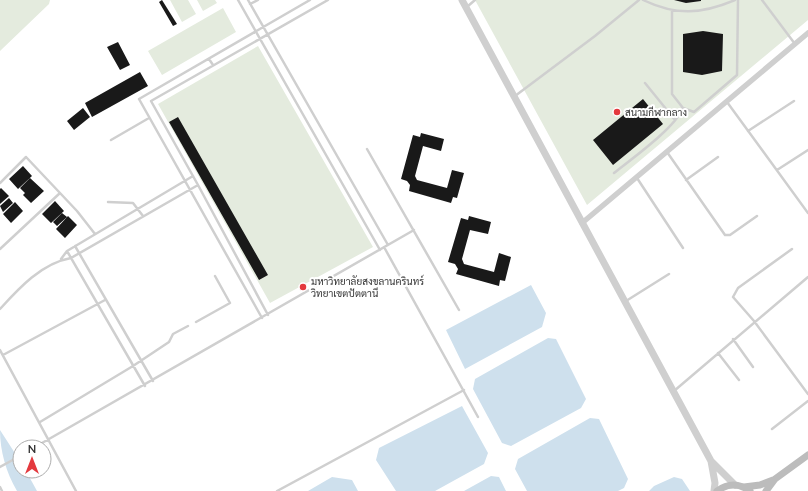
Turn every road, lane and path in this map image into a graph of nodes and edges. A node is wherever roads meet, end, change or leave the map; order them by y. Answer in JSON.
{"nodes":[{"id":1,"x":238,"y":0,"type":"edge"},
{"id":2,"x":248,"y":0,"type":"edge"},
{"id":3,"x":258,"y":0,"type":"edge"},
{"id":4,"x":310,"y":0,"type":"edge"},
{"id":5,"x":328,"y":0,"type":"edge"},
{"id":6,"x":462,"y":0,"type":"edge"},
{"id":7,"x":475,"y":0,"type":"edge"},
{"id":8,"x":639,"y":0,"type":"edge"},
{"id":9,"x":643,"y":0,"type":"edge"},
{"id":10,"x":736,"y":0,"type":"edge"},
{"id":11,"x":762,"y":0,"type":"edge"},
{"id":12,"x":250,"y":4,"type":"junction"},
{"id":13,"x":466,"y":8,"type":"junction"},
{"id":14,"x":672,"y":10,"type":"junction"},
{"id":15,"x":263,"y":27,"type":"junction"},
{"id":16,"x":256,"y":31,"type":"junction"},
{"id":17,"x":267,"y":34,"type":"junction"},
{"id":18,"x":808,"y":34,"type":"edge"},
{"id":19,"x":260,"y":38,"type":"junction"},
{"id":20,"x":795,"y":44,"type":"junction"},
{"id":21,"x":208,"y":59,"type":"junction"},
{"id":22,"x":213,"y":65,"type":"junction"},
{"id":23,"x":645,"y":83,"type":"dead end"},
{"id":24,"x":515,"y":96,"type":"junction"},
{"id":25,"x":794,"y":101,"type":"dead end"},
{"id":26,"x":727,"y":102,"type":"junction"},
{"id":27,"x":682,"y":108,"type":"junction"},
{"id":28,"x":150,"y":118,"type":"junction"},
{"id":29,"x":675,"y":120,"type":"junction"},
{"id":30,"x":748,"y":131,"type":"junction"},
{"id":31,"x":111,"y":140,"type":"dead end"},
{"id":32,"x":367,"y":149,"type":"dead end"},
{"id":33,"x":808,"y":150,"type":"edge"},
{"id":34,"x":667,"y":152,"type":"junction"},
{"id":35,"x":718,"y":157,"type":"dead end"},
{"id":36,"x":777,"y":170,"type":"junction"},
{"id":37,"x":614,"y":173,"type":"dead end"},
{"id":38,"x":193,"y":176,"type":"junction"},
{"id":39,"x":636,"y":177,"type":"junction"},
{"id":40,"x":185,"y":180,"type":"junction"},
{"id":41,"x":686,"y":180,"type":"junction"},
{"id":42,"x":0,"y":183,"type":"edge"},
{"id":43,"x":198,"y":185,"type":"junction"},
{"id":44,"x":190,"y":189,"type":"junction"},
{"id":45,"x":60,"y":193,"type":"junction"},
{"id":46,"x":108,"y":202,"type":"dead end"},
{"id":47,"x":138,"y":208,"type":"junction"},
{"id":48,"x":808,"y":213,"type":"edge"},
{"id":49,"x":143,"y":216,"type":"junction"},
{"id":50,"x":757,"y":216,"type":"dead end"},
{"id":51,"x":582,"y":223,"type":"junction"},
{"id":52,"x":414,"y":230,"type":"junction"},
{"id":53,"x":95,"y":234,"type":"junction"},
{"id":54,"x":388,"y":245,"type":"junction"},
{"id":55,"x":75,"y":246,"type":"junction"},
{"id":56,"x":384,"y":247,"type":"junction"},
{"id":57,"x":683,"y":248,"type":"dead end"},
{"id":58,"x":0,"y":249,"type":"edge"},
{"id":59,"x":792,"y":249,"type":"dead end"},
{"id":60,"x":380,"y":250,"type":"junction"},
{"id":61,"x":67,"y":251,"type":"junction"},
{"id":62,"x":79,"y":253,"type":"junction"},
{"id":63,"x":71,"y":258,"type":"junction"},
{"id":64,"x":61,"y":259,"type":"junction"},
{"id":65,"x":669,"y":274,"type":"dead end"},
{"id":66,"x":215,"y":276,"type":"dead end"},
{"id":67,"x":808,"y":277,"type":"edge"},
{"id":68,"x":105,"y":300,"type":"junction"},
{"id":69,"x":626,"y":301,"type":"junction"},
{"id":70,"x":96,"y":304,"type":"junction"},
{"id":71,"x":0,"y":310,"type":"edge"},
{"id":72,"x":459,"y":310,"type":"dead end"},
{"id":73,"x":268,"y":315,"type":"junction"},
{"id":74,"x":262,"y":318,"type":"junction"},
{"id":75,"x":754,"y":321,"type":"junction"},
{"id":76,"x":196,"y":322,"type":"dead end"},
{"id":77,"x":188,"y":326,"type":"dead end"},
{"id":78,"x":734,"y":339,"type":"junction"},
{"id":79,"x":0,"y":350,"type":"edge"},
{"id":80,"x":718,"y":353,"type":"junction"},
{"id":81,"x":3,"y":355,"type":"junction"},
{"id":82,"x":140,"y":361,"type":"junction"},
{"id":83,"x":133,"y":366,"type":"junction"},
{"id":84,"x":753,"y":367,"type":"dead end"},
{"id":85,"x":739,"y":380,"type":"dead end"},
{"id":86,"x":153,"y":381,"type":"junction"},
{"id":87,"x":145,"y":386,"type":"junction"},
{"id":88,"x":464,"y":390,"type":"junction"},
{"id":89,"x":674,"y":391,"type":"junction"},
{"id":90,"x":808,"y":394,"type":"edge"},
{"id":91,"x":808,"y":401,"type":"edge"},
{"id":92,"x":478,"y":417,"type":"dead end"},
{"id":93,"x":40,"y":422,"type":"junction"},
{"id":94,"x":772,"y":429,"type":"dead end"},
{"id":95,"x":49,"y":439,"type":"joint"},
{"id":96,"x":52,"y":445,"type":"edge"},
{"id":97,"x":808,"y":454,"type":"edge"},
{"id":98,"x":12,"y":460,"type":"edge"},
{"id":99,"x":711,"y":461,"type":"junction"},
{"id":100,"x":0,"y":467,"type":"edge"},
{"id":101,"x":775,"y":480,"type":"junction"},
{"id":102,"x":735,"y":485,"type":"junction"},
{"id":103,"x":0,"y":487,"type":"edge"},
{"id":104,"x":747,"y":489,"type":"edge"},
{"id":105,"x":2,"y":491,"type":"edge"},
{"id":106,"x":76,"y":491,"type":"edge"},
{"id":107,"x":277,"y":491,"type":"edge"},
{"id":108,"x":714,"y":491,"type":"edge"},
{"id":109,"x":717,"y":491,"type":"edge"},
{"id":110,"x":766,"y":491,"type":"edge"}],
"edges":[{"from":1,"to":16,"type":"lane"},
{"from":2,"to":12,"type":"lane"},
{"from":3,"to":12,"type":"lane"},
{"from":4,"to":15,"type":"lane"},
{"from":5,"to":17,"type":"lane"},
{"from":6,"to":13,"type":"street"},
{"from":7,"to":13,"type":"lane"},
{"from":8,"to":24,"type":"lane"},
{"from":9,"to":14,"type":"lane"},
{"from":10,"to":14,"type":"lane"},
{"from":10,"to":27,"type":"lane"},
{"from":11,"to":20,"type":"lane"},
{"from":12,"to":15,"type":"lane"},
{"from":13,"to":24,"type":"street"},
{"from":14,"to":27,"type":"lane"},
{"from":15,"to":16,"type":"lane"},
{"from":15,"to":17,"type":"lane"},
{"from":16,"to":19,"type":"lane"},
{"from":16,"to":21,"type":"lane"},
{"from":17,"to":19,"type":"lane"},
{"from":17,"to":54,"type":"lane"},
{"from":18,"to":20,"type":"street"},
{"from":19,"to":22,"type":"lane"},
{"from":19,"to":60,"type":"lane"},
{"from":20,"to":26,"type":"street"},
{"from":21,"to":22,"type":"lane"},
{"from":21,"to":28,"type":"lane"},
{"from":22,"to":38,"type":"lane"},
{"from":23,"to":29,"type":"lane"},
{"from":24,"to":51,"type":"street"},
{"from":25,"to":30,"type":"lane"},
{"from":26,"to":30,"type":"lane"},
{"from":26,"to":34,"type":"street"},
{"from":27,"to":29,"type":"lane"},
{"from":28,"to":31,"type":"lane"},
{"from":28,"to":40,"type":"lane"},
{"from":29,"to":37,"type":"lane"},
{"from":30,"to":36,"type":"lane"},
{"from":32,"to":52,"type":"lane"},
{"from":33,"to":36,"type":"lane"},
{"from":34,"to":39,"type":"street"},
{"from":34,"to":41,"type":"lane"},
{"from":35,"to":41,"type":"lane"},
{"from":36,"to":48,"type":"lane"},
{"from":38,"to":40,"type":"lane"},
{"from":38,"to":43,"type":"lane"},
{"from":39,"to":51,"type":"street"},
{"from":39,"to":57,"type":"lane"},
{"from":40,"to":44,"type":"lane"},
{"from":40,"to":47,"type":"lane"},
{"from":41,"to":50,"type":"lane"},
{"from":42,"to":45,"type":"lane"},
{"from":43,"to":44,"type":"lane"},
{"from":43,"to":73,"type":"lane"},
{"from":44,"to":49,"type":"lane"},
{"from":44,"to":74,"type":"lane"},
{"from":45,"to":53,"type":"lane"},
{"from":45,"to":58,"type":"lane"},
{"from":46,"to":47,"type":"lane"},
{"from":47,"to":49,"type":"lane"},
{"from":47,"to":53,"type":"lane"},
{"from":49,"to":62,"type":"lane"},
{"from":51,"to":69,"type":"street"},
{"from":52,"to":54,"type":"lane"},
{"from":52,"to":72,"type":"lane"},
{"from":53,"to":55,"type":"lane"},
{"from":54,"to":56,"type":"lane"},
{"from":55,"to":61,"type":"lane"},
{"from":55,"to":62,"type":"lane"},
{"from":56,"to":60,"type":"lane"},
{"from":56,"to":88,"type":"lane"},
{"from":59,"to":75,"type":"lane"},
{"from":60,"to":73,"type":"lane"},
{"from":61,"to":63,"type":"lane"},
{"from":61,"to":64,"type":"lane"},
{"from":62,"to":63,"type":"lane"},
{"from":62,"to":68,"type":"lane"},
{"from":63,"to":64,"type":"lane"},
{"from":63,"to":70,"type":"lane"},
{"from":64,"to":71,"type":"lane"},
{"from":65,"to":69,"type":"lane"},
{"from":66,"to":76,"type":"lane"},
{"from":67,"to":75,"type":"lane"},
{"from":68,"to":70,"type":"lane"},
{"from":68,"to":82,"type":"lane"},
{"from":69,"to":89,"type":"street"},
{"from":70,"to":81,"type":"lane"},
{"from":70,"to":83,"type":"lane"},
{"from":73,"to":74,"type":"lane"},
{"from":74,"to":86,"type":"lane"},
{"from":75,"to":78,"type":"lane"},
{"from":75,"to":90,"type":"lane"},
{"from":77,"to":82,"type":"lane"},
{"from":78,"to":80,"type":"lane"},
{"from":78,"to":84,"type":"lane"},
{"from":79,"to":81,"type":"lane"},
{"from":80,"to":85,"type":"lane"},
{"from":80,"to":89,"type":"lane"},
{"from":81,"to":93,"type":"lane"},
{"from":82,"to":83,"type":"lane"},
{"from":82,"to":86,"type":"lane"},
{"from":83,"to":87,"type":"lane"},
{"from":83,"to":93,"type":"lane"},
{"from":86,"to":87,"type":"lane"},
{"from":87,"to":95,"type":"lane"},
{"from":88,"to":92,"type":"lane"},
{"from":88,"to":107,"type":"lane"},
{"from":89,"to":99,"type":"street"},
{"from":91,"to":94,"type":"lane"},
{"from":93,"to":95,"type":"lane"},
{"from":96,"to":106,"type":"lane"},
{"from":97,"to":101,"type":"main road"},
{"from":98,"to":100,"type":"lane"},
{"from":99,"to":102,"type":"street"},
{"from":99,"to":108,"type":"street"},
{"from":101,"to":104,"type":"main road"},
{"from":101,"to":110,"type":"main road"},
{"from":102,"to":104,"type":"main road"},
{"from":102,"to":109,"type":"main road"},
{"from":103,"to":105,"type":"lane"}]}
